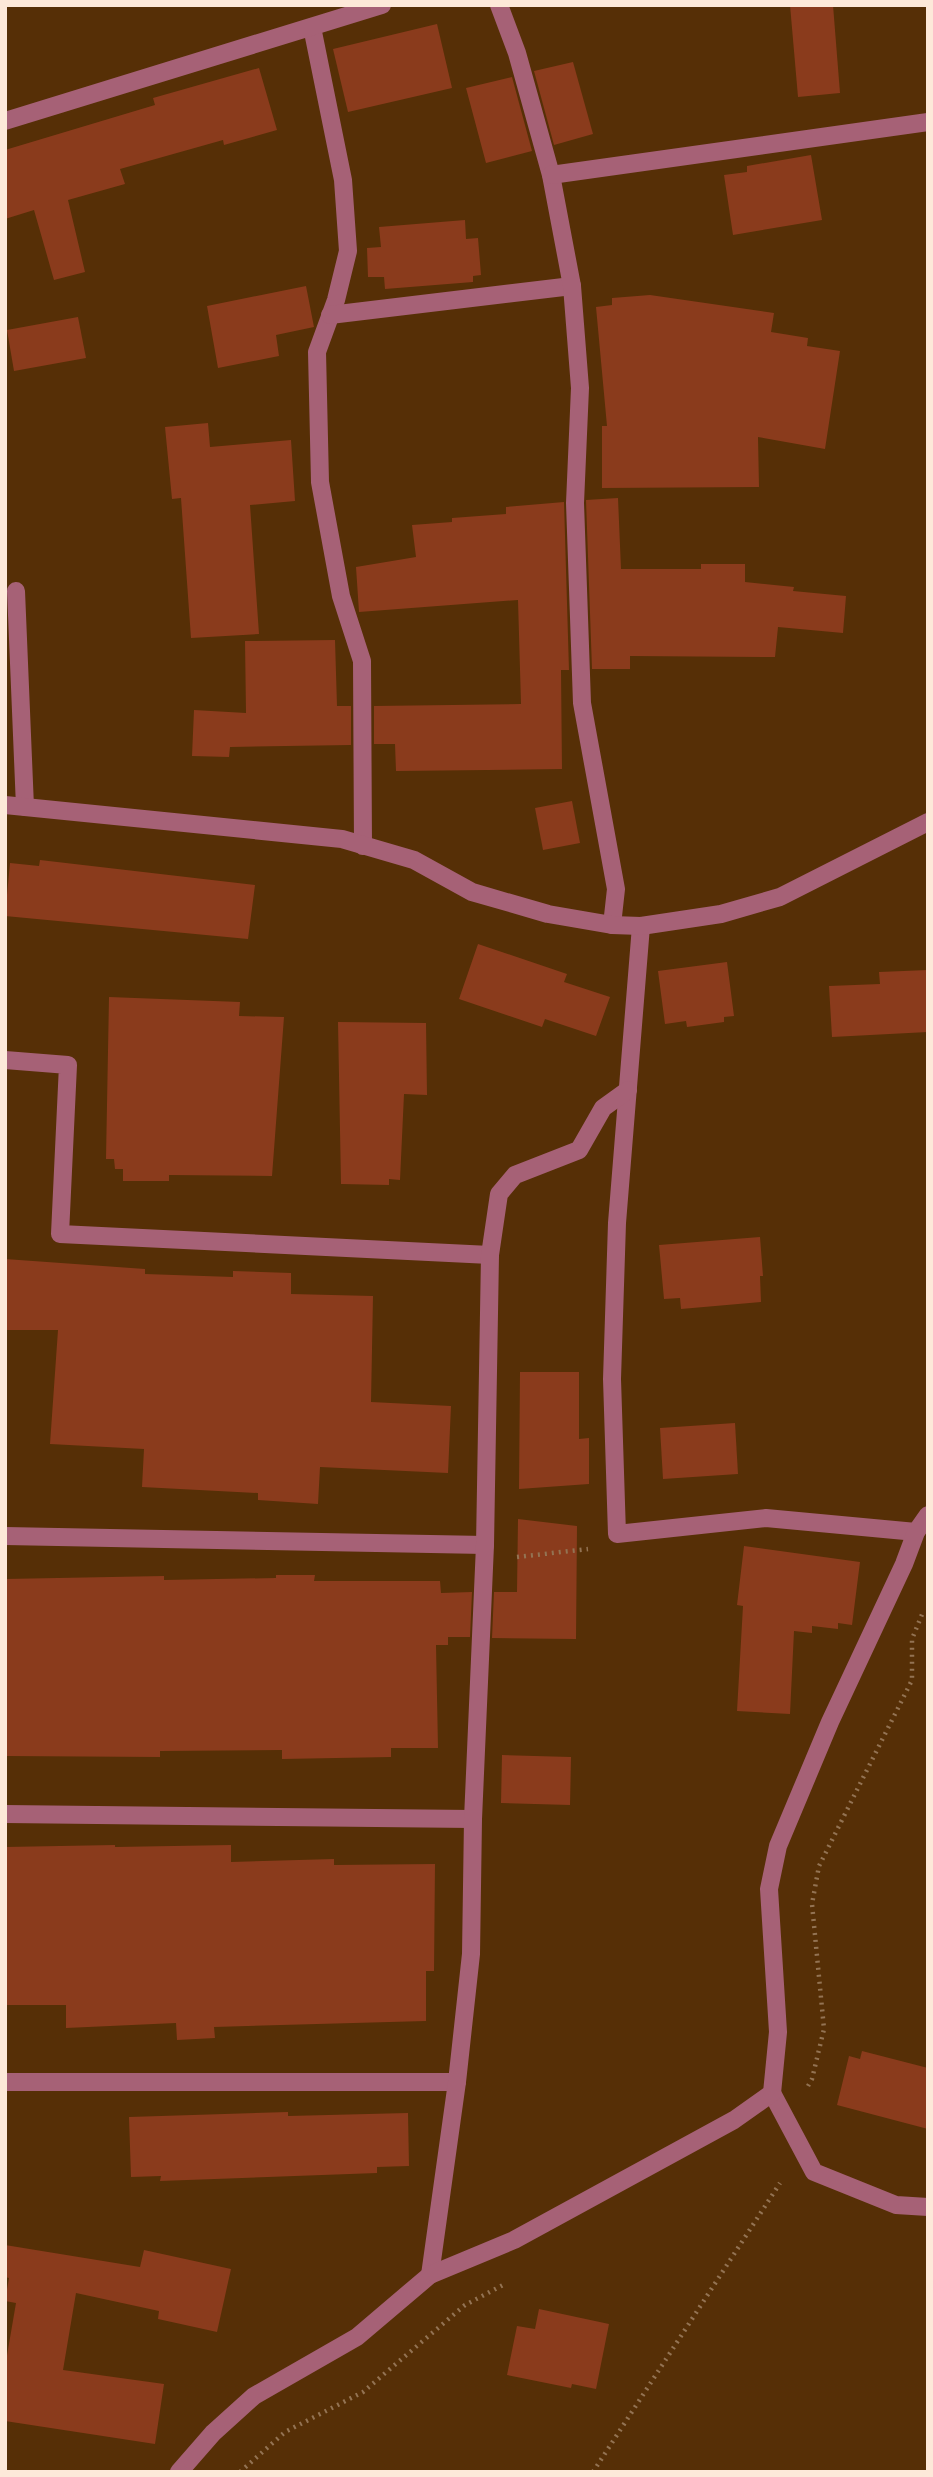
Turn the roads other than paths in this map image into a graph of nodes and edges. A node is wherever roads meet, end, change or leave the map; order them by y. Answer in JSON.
{"nodes":[{"id":1,"x":382,"y":5,"type":"edge"},
{"id":2,"x":499,"y":5,"type":"edge"},
{"id":3,"x":312,"y":27,"type":"junction"},
{"id":4,"x":5,"y":121,"type":"edge"},
{"id":5,"x":928,"y":122,"type":"edge"},
{"id":6,"x":551,"y":174,"type":"junction"},
{"id":7,"x":572,"y":286,"type":"junction"},
{"id":8,"x":330,"y":315,"type":"junction"},
{"id":9,"x":16,"y":591,"type":"dead end"},
{"id":10,"x":5,"y":805,"type":"edge"},
{"id":11,"x":25,"y":807,"type":"junction"},
{"id":12,"x":928,"y":822,"type":"edge"},
{"id":13,"x":363,"y":846,"type":"junction"},
{"id":14,"x":612,"y":925,"type":"junction"},
{"id":15,"x":641,"y":926,"type":"junction"},
{"id":16,"x":5,"y":1060,"type":"edge"},
{"id":17,"x":628,"y":1090,"type":"junction"},
{"id":18,"x":490,"y":1255,"type":"junction"},
{"id":19,"x":928,"y":1515,"type":"edge"},
{"id":20,"x":916,"y":1532,"type":"junction"},
{"id":21,"x":5,"y":1536,"type":"edge"},
{"id":22,"x":485,"y":1545,"type":"junction"},
{"id":23,"x":5,"y":1814,"type":"edge"},
{"id":24,"x":473,"y":1819,"type":"junction"},
{"id":25,"x":5,"y":2082,"type":"edge"},
{"id":26,"x":457,"y":2082,"type":"junction"},
{"id":27,"x":772,"y":2093,"type":"junction"},
{"id":28,"x":928,"y":2207,"type":"edge"},
{"id":29,"x":430,"y":2275,"type":"junction"},
{"id":30,"x":179,"y":2472,"type":"edge"}],
"edges":[{"from":1,"to":3,"type":"street"},
{"from":2,"to":6,"type":"street"},
{"from":3,"to":4,"type":"street"},
{"from":3,"to":8,"type":"street"},
{"from":5,"to":6,"type":"street"},
{"from":6,"to":7,"type":"street"},
{"from":7,"to":8,"type":"street"},
{"from":7,"to":14,"type":"street"},
{"from":8,"to":13,"type":"street"},
{"from":9,"to":11,"type":"street"},
{"from":10,"to":11,"type":"street"},
{"from":11,"to":13,"type":"street"},
{"from":12,"to":15,"type":"street"},
{"from":13,"to":14,"type":"street"},
{"from":14,"to":15,"type":"street"},
{"from":15,"to":17,"type":"street"},
{"from":16,"to":18,"type":"street"},
{"from":17,"to":18,"type":"street"},
{"from":17,"to":20,"type":"street"},
{"from":18,"to":22,"type":"street"},
{"from":19,"to":20,"type":"street"},
{"from":20,"to":27,"type":"street"},
{"from":21,"to":22,"type":"street"},
{"from":22,"to":24,"type":"street"},
{"from":23,"to":24,"type":"street"},
{"from":24,"to":26,"type":"street"},
{"from":25,"to":26,"type":"street"},
{"from":26,"to":29,"type":"street"},
{"from":27,"to":28,"type":"street"},
{"from":27,"to":29,"type":"street"},
{"from":29,"to":30,"type":"street"}]}
